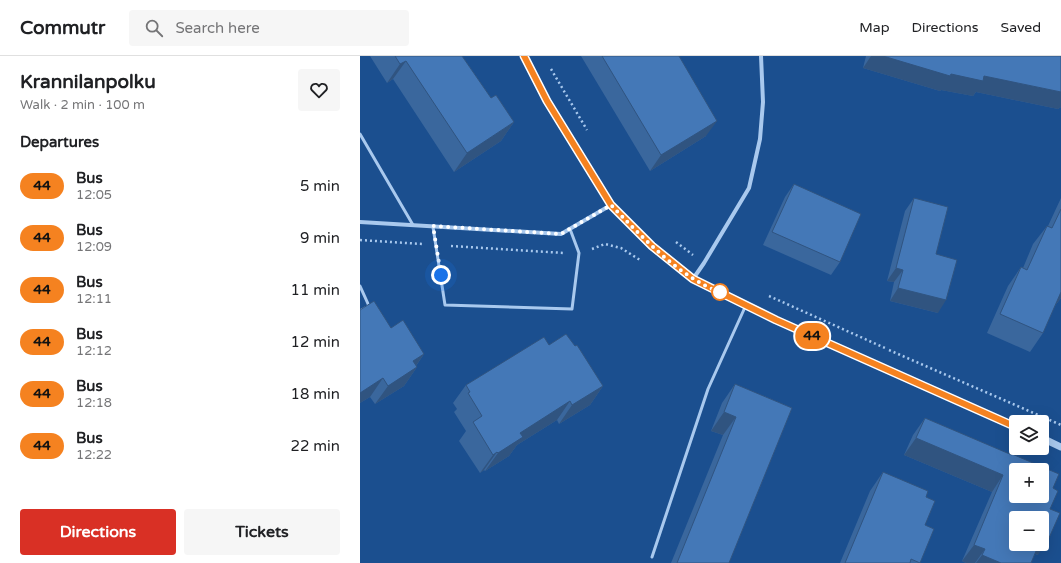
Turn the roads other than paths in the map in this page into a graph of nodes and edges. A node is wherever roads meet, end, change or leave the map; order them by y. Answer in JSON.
{"nodes":[{"id":1,"x":524,"y":56,"type":"edge"},
{"id":2,"x":761,"y":56,"type":"edge"},
{"id":3,"x":360,"y":134,"type":"edge"},
{"id":4,"x":611,"y":205,"type":"junction"},
{"id":5,"x":360,"y":222,"type":"edge"},
{"id":6,"x":413,"y":225,"type":"junction"},
{"id":7,"x":433,"y":226,"type":"junction"},
{"id":8,"x":570,"y":229,"type":"junction"},
{"id":9,"x":693,"y":279,"type":"junction"},
{"id":10,"x":360,"y":286,"type":"edge"},
{"id":11,"x":746,"y":305,"type":"junction"},
{"id":12,"x":360,"y":311,"type":"edge"},
{"id":13,"x":1009,"y":424,"type":"edge"},
{"id":14,"x":1049,"y":441,"type":"edge"},
{"id":15,"x":1061,"y":447,"type":"edge"},
{"id":16,"x":652,"y":557,"type":"dead end"}],
"edges":[{"from":1,"to":4,"type":"street"},
{"from":2,"to":9,"type":"street"},
{"from":3,"to":6,"type":"lane"},
{"from":4,"to":8,"type":"street"},
{"from":4,"to":9,"type":"street"},
{"from":5,"to":6,"type":"street"},
{"from":6,"to":7,"type":"street"},
{"from":7,"to":8,"type":"street"},
{"from":7,"to":8,"type":"lane"},
{"from":9,"to":11,"type":"street"},
{"from":10,"to":12,"type":"lane"},
{"from":11,"to":13,"type":"street"},
{"from":11,"to":16,"type":"lane"},
{"from":14,"to":15,"type":"street"}]}
